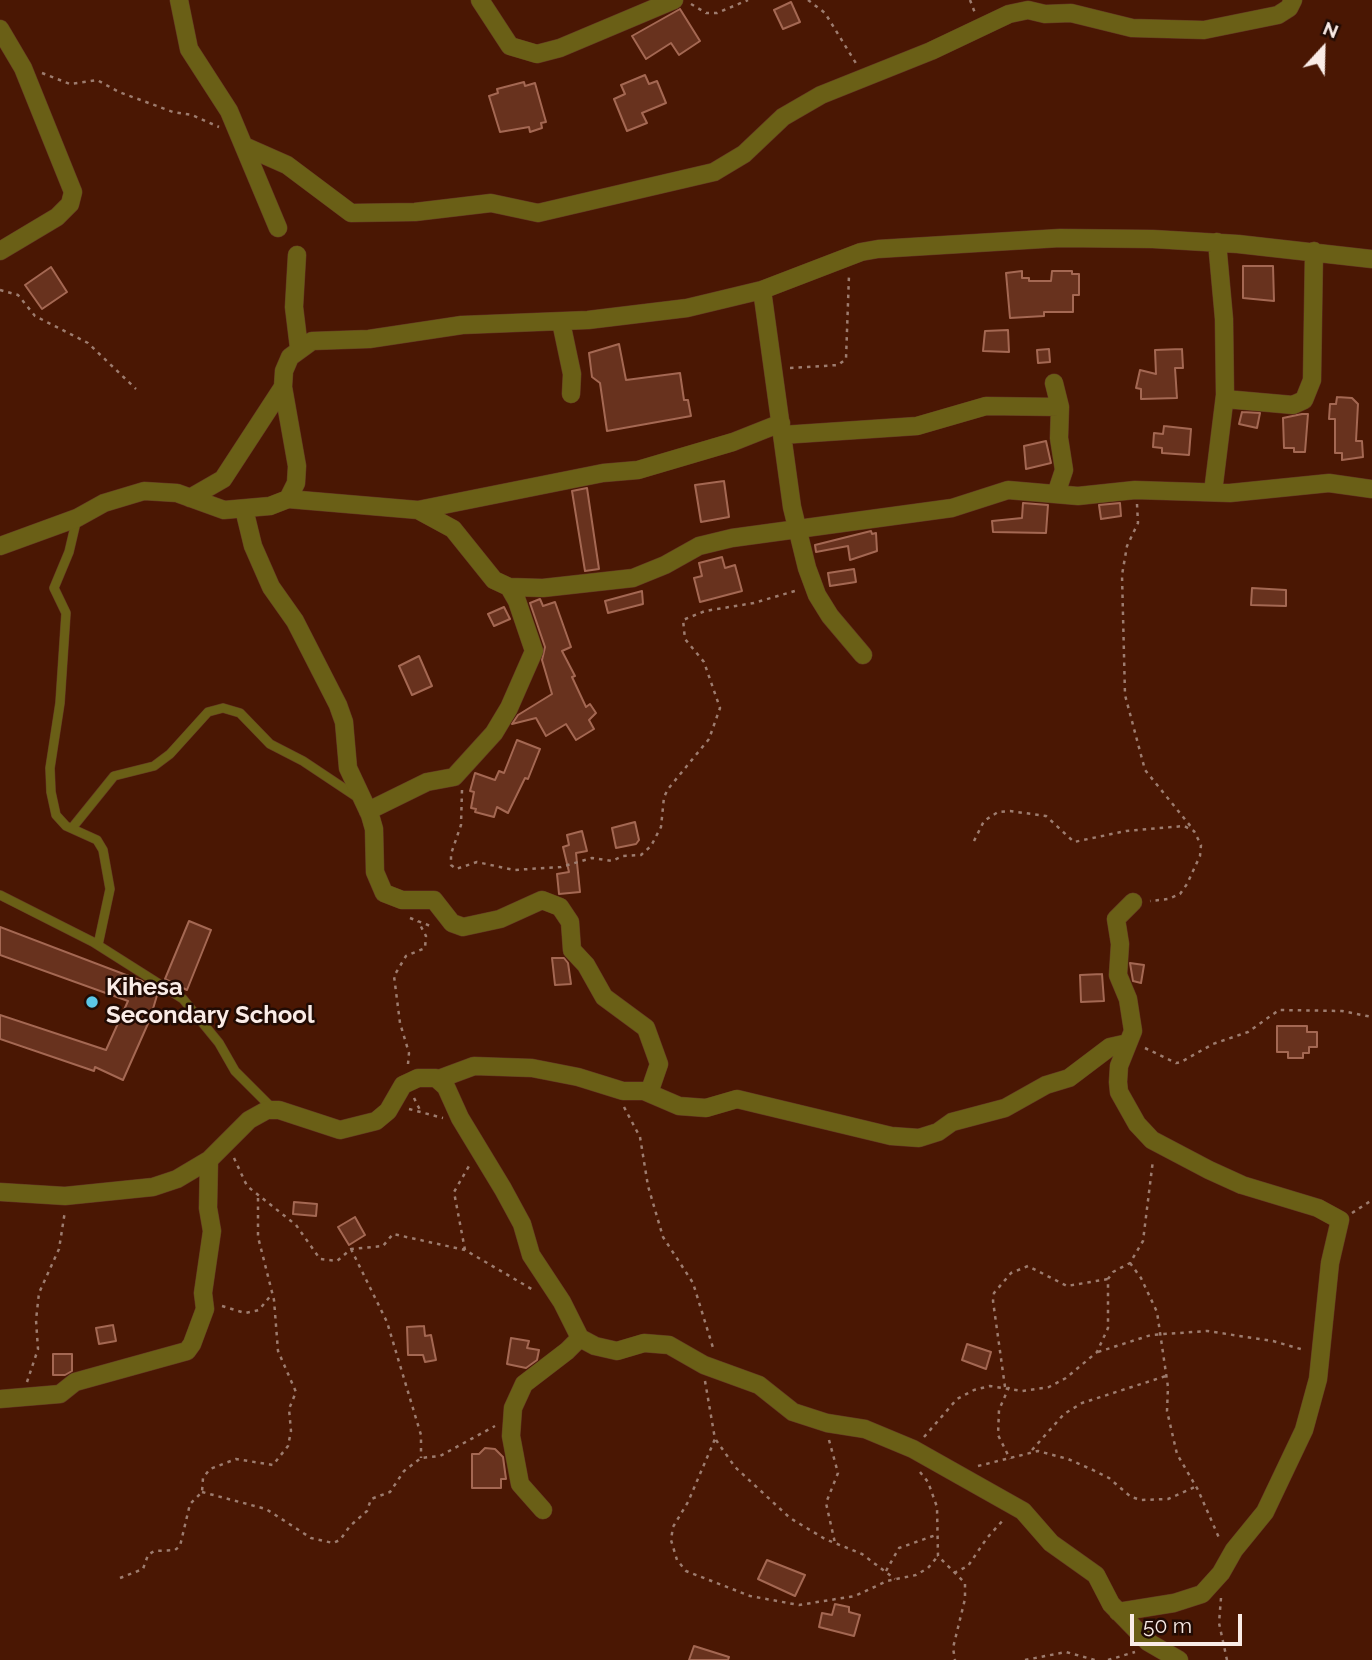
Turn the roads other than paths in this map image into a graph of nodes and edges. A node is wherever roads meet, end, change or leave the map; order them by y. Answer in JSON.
{"nodes":[{"id":1,"x":179,"y":0,"type":"edge"},
{"id":2,"x":480,"y":0,"type":"edge"},
{"id":3,"x":674,"y":0,"type":"edge"},
{"id":4,"x":1293,"y":0,"type":"edge"},
{"id":5,"x":0,"y":29,"type":"edge"},
{"id":6,"x":243,"y":142,"type":"junction"},
{"id":7,"x":278,"y":228,"type":"dead end"},
{"id":8,"x":1217,"y":242,"type":"junction"},
{"id":9,"x":0,"y":251,"type":"edge"},
{"id":10,"x":1314,"y":251,"type":"junction"},
{"id":11,"x":297,"y":255,"type":"dead end"},
{"id":12,"x":1372,"y":260,"type":"edge"},
{"id":13,"x":762,"y":290,"type":"junction"},
{"id":14,"x":561,"y":322,"type":"junction"},
{"id":15,"x":299,"y":348,"type":"junction"},
{"id":16,"x":1054,"y":383,"type":"dead end"},
{"id":17,"x":283,"y":387,"type":"junction"},
{"id":18,"x":571,"y":394,"type":"dead end"},
{"id":19,"x":1225,"y":400,"type":"junction"},
{"id":20,"x":1060,"y":407,"type":"junction"},
{"id":21,"x":782,"y":430,"type":"junction"},
{"id":22,"x":1372,"y":489,"type":"edge"},
{"id":23,"x":1213,"y":492,"type":"junction"},
{"id":24,"x":1056,"y":494,"type":"junction"},
{"id":25,"x":190,"y":498,"type":"junction"},
{"id":26,"x":288,"y":499,"type":"junction"},
{"id":27,"x":244,"y":509,"type":"junction"},
{"id":28,"x":418,"y":510,"type":"junction"},
{"id":29,"x":77,"y":518,"type":"junction"},
{"id":30,"x":796,"y":528,"type":"junction"},
{"id":31,"x":0,"y":546,"type":"edge"},
{"id":32,"x":509,"y":587,"type":"junction"},
{"id":33,"x":863,"y":655,"type":"dead end"},
{"id":34,"x":365,"y":806,"type":"junction"},
{"id":35,"x":72,"y":828,"type":"junction"},
{"id":36,"x":0,"y":895,"type":"edge"},
{"id":37,"x":1133,"y":902,"type":"road end"},
{"id":38,"x":98,"y":946,"type":"junction"},
{"id":39,"x":1131,"y":1037,"type":"junction"},
{"id":40,"x":439,"y":1079,"type":"junction"},
{"id":41,"x":649,"y":1093,"type":"junction"},
{"id":42,"x":273,"y":1109,"type":"junction"},
{"id":43,"x":209,"y":1160,"type":"junction"},
{"id":44,"x":0,"y":1192,"type":"edge"},
{"id":45,"x":580,"y":1338,"type":"junction"},
{"id":46,"x":0,"y":1399,"type":"edge"},
{"id":47,"x":543,"y":1510,"type":"dead end"},
{"id":48,"x":1118,"y":1612,"type":"junction"},
{"id":49,"x":1180,"y":1660,"type":"edge"}],
"edges":[{"from":1,"to":6,"type":"street"},
{"from":2,"to":3,"type":"street"},
{"from":4,"to":6,"type":"street"},
{"from":5,"to":9,"type":"street"},
{"from":6,"to":7,"type":"street"},
{"from":8,"to":10,"type":"street"},
{"from":8,"to":13,"type":"street"},
{"from":8,"to":19,"type":"street"},
{"from":10,"to":12,"type":"street"},
{"from":10,"to":19,"type":"street"},
{"from":11,"to":15,"type":"street"},
{"from":13,"to":14,"type":"street"},
{"from":13,"to":21,"type":"street"},
{"from":14,"to":15,"type":"street"},
{"from":14,"to":18,"type":"street"},
{"from":15,"to":17,"type":"street"},
{"from":16,"to":20,"type":"street"},
{"from":17,"to":25,"type":"street"},
{"from":17,"to":26,"type":"street"},
{"from":19,"to":23,"type":"street"},
{"from":20,"to":21,"type":"street"},
{"from":20,"to":24,"type":"street"},
{"from":21,"to":28,"type":"street"},
{"from":21,"to":30,"type":"street"},
{"from":22,"to":23,"type":"street"},
{"from":23,"to":24,"type":"street"},
{"from":24,"to":30,"type":"street"},
{"from":25,"to":27,"type":"street"},
{"from":25,"to":29,"type":"street"},
{"from":26,"to":27,"type":"street"},
{"from":26,"to":28,"type":"street"},
{"from":27,"to":34,"type":"street"},
{"from":28,"to":32,"type":"street"},
{"from":29,"to":31,"type":"street"},
{"from":29,"to":35,"type":"lane"},
{"from":30,"to":32,"type":"street"},
{"from":30,"to":33,"type":"street"},
{"from":32,"to":34,"type":"street"},
{"from":34,"to":35,"type":"lane"},
{"from":34,"to":41,"type":"street"},
{"from":35,"to":38,"type":"lane"},
{"from":36,"to":38,"type":"lane"},
{"from":37,"to":39,"type":"street"},
{"from":38,"to":42,"type":"lane"},
{"from":39,"to":41,"type":"street"},
{"from":39,"to":48,"type":"street"},
{"from":40,"to":41,"type":"street"},
{"from":40,"to":42,"type":"street"},
{"from":40,"to":45,"type":"street"},
{"from":42,"to":43,"type":"street"},
{"from":43,"to":44,"type":"street"},
{"from":43,"to":46,"type":"street"},
{"from":45,"to":47,"type":"street"},
{"from":45,"to":48,"type":"street"},
{"from":48,"to":49,"type":"street"}]}
